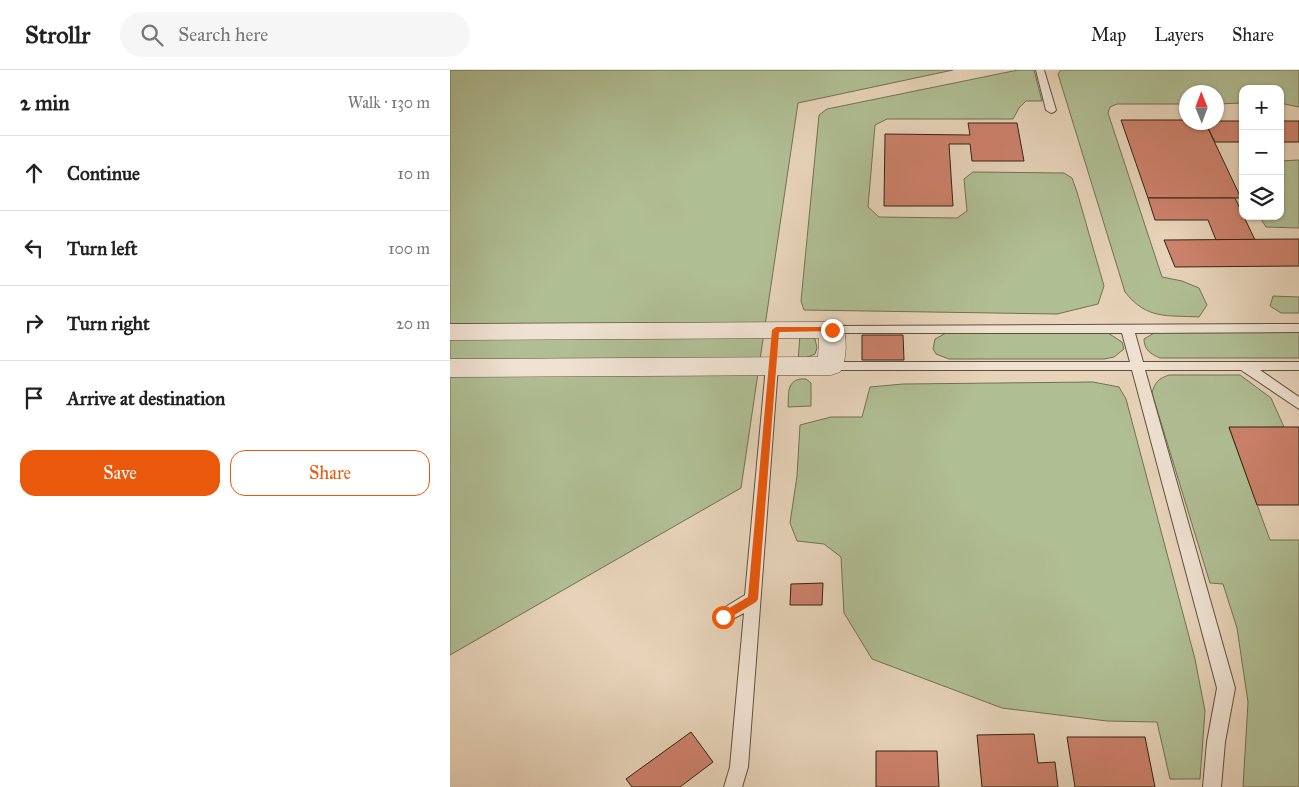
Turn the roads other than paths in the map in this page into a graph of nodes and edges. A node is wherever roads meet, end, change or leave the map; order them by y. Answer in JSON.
{"nodes":[{"id":1,"x":1040,"y":70,"type":"edge"},
{"id":2,"x":1051,"y":110,"type":"dead end"},
{"id":3,"x":1127,"y":328,"type":"junction"},
{"id":4,"x":1299,"y":328,"type":"edge"},
{"id":5,"x":776,"y":330,"type":"junction"},
{"id":6,"x":832,"y":330,"type":"junction"},
{"id":7,"x":450,"y":332,"type":"edge"},
{"id":8,"x":772,"y":366,"type":"junction"},
{"id":9,"x":830,"y":366,"type":"junction"},
{"id":10,"x":1136,"y":366,"type":"junction"},
{"id":11,"x":1244,"y":366,"type":"junction"},
{"id":12,"x":1299,"y":366,"type":"edge"},
{"id":13,"x":450,"y":368,"type":"edge"},
{"id":14,"x":1299,"y":404,"type":"edge"},
{"id":15,"x":753,"y":599,"type":"junction"},
{"id":16,"x":723,"y":617,"type":"dead end"},
{"id":17,"x":733,"y":787,"type":"edge"},
{"id":18,"x":1212,"y":787,"type":"edge"}],
"edges":[{"from":1,"to":2,"type":"lane"},
{"from":3,"to":4,"type":"lane"},
{"from":3,"to":6,"type":"lane"},
{"from":3,"to":10,"type":"lane"},
{"from":5,"to":6,"type":"street"},
{"from":5,"to":7,"type":"street"},
{"from":5,"to":8,"type":"street"},
{"from":6,"to":9,"type":"street"},
{"from":8,"to":9,"type":"street"},
{"from":8,"to":13,"type":"street"},
{"from":8,"to":15,"type":"lane"},
{"from":9,"to":10,"type":"lane"},
{"from":10,"to":11,"type":"lane"},
{"from":10,"to":18,"type":"lane"},
{"from":11,"to":12,"type":"lane"},
{"from":11,"to":14,"type":"lane"},
{"from":15,"to":16,"type":"lane"},
{"from":15,"to":17,"type":"lane"}]}
